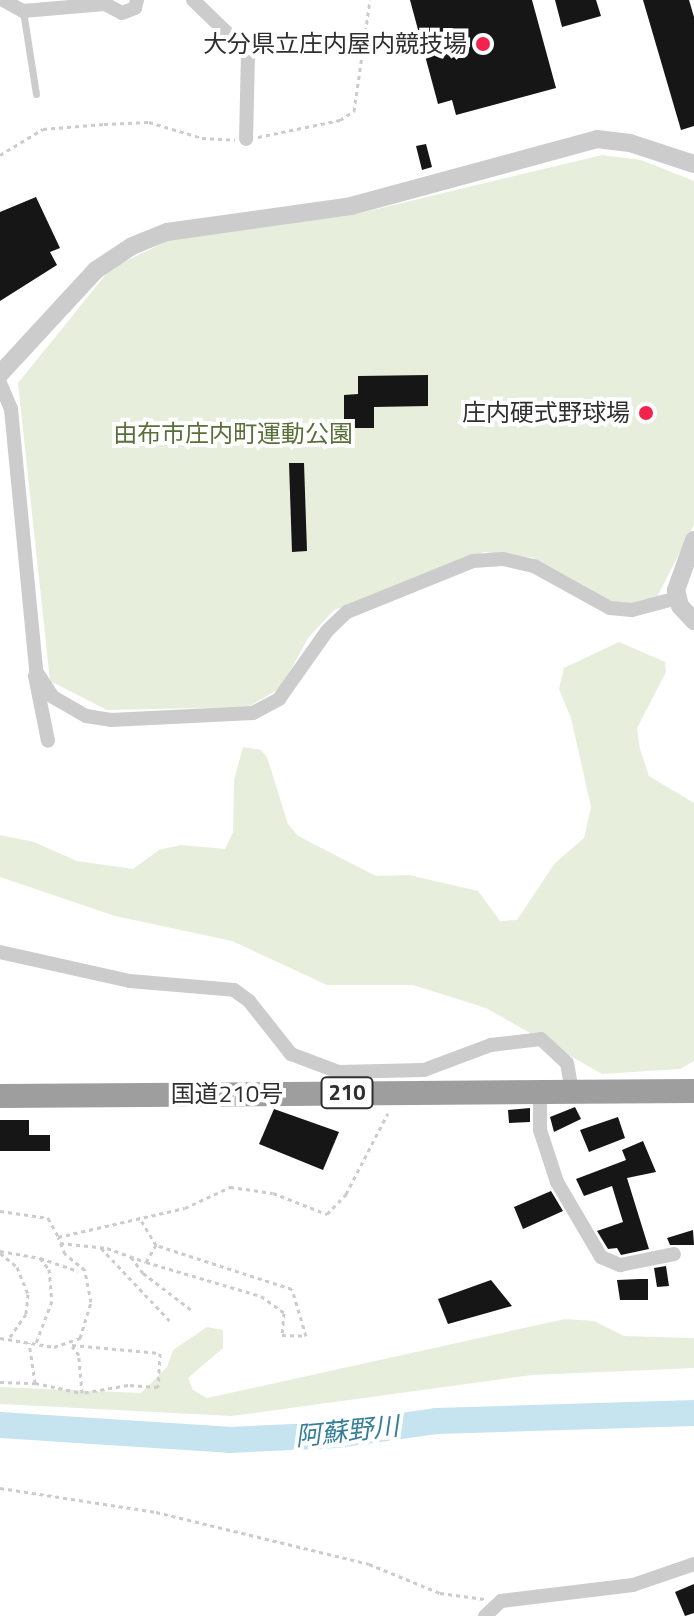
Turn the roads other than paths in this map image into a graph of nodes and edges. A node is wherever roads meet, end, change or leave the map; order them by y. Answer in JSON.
{"nodes":[{"id":1,"x":3,"y":0,"type":"edge"},
{"id":2,"x":137,"y":0,"type":"edge"},
{"id":3,"x":193,"y":0,"type":"edge"},
{"id":4,"x":23,"y":11,"type":"junction"},
{"id":5,"x":36,"y":94,"type":"dead end"},
{"id":6,"x":246,"y":139,"type":"road end"},
{"id":7,"x":694,"y":164,"type":"edge"},
{"id":8,"x":0,"y":374,"type":"edge"},
{"id":9,"x":0,"y":383,"type":"edge"},
{"id":10,"x":694,"y":540,"type":"edge"},
{"id":11,"x":677,"y":598,"type":"junction"},
{"id":12,"x":694,"y":621,"type":"edge"},
{"id":13,"x":34,"y":663,"type":"junction"},
{"id":14,"x":48,"y":741,"type":"dead end"},
{"id":15,"x":0,"y":952,"type":"edge"},
{"id":16,"x":694,"y":1091,"type":"edge"},
{"id":17,"x":540,"y":1092,"type":"junction"},
{"id":18,"x":572,"y":1092,"type":"junction"},
{"id":19,"x":0,"y":1096,"type":"edge"},
{"id":20,"x":674,"y":1254,"type":"dead end"},
{"id":21,"x":694,"y":1564,"type":"edge"},
{"id":22,"x":485,"y":1616,"type":"edge"}],
"edges":[{"from":1,"to":4,"type":"street"},
{"from":2,"to":4,"type":"street"},
{"from":3,"to":6,"type":"street"},
{"from":4,"to":5,"type":"lane"},
{"from":7,"to":8,"type":"street"},
{"from":9,"to":13,"type":"street"},
{"from":10,"to":11,"type":"street"},
{"from":11,"to":12,"type":"street"},
{"from":11,"to":13,"type":"street"},
{"from":13,"to":14,"type":"street"},
{"from":15,"to":18,"type":"street"},
{"from":16,"to":18,"type":"highway","name":"国道210号","number":"210"},
{"from":17,"to":18,"type":"highway","name":"国道210号","number":"210"},
{"from":17,"to":19,"type":"highway","name":"国道210号","number":"210"},
{"from":17,"to":20,"type":"street"},
{"from":21,"to":22,"type":"street"}]}
